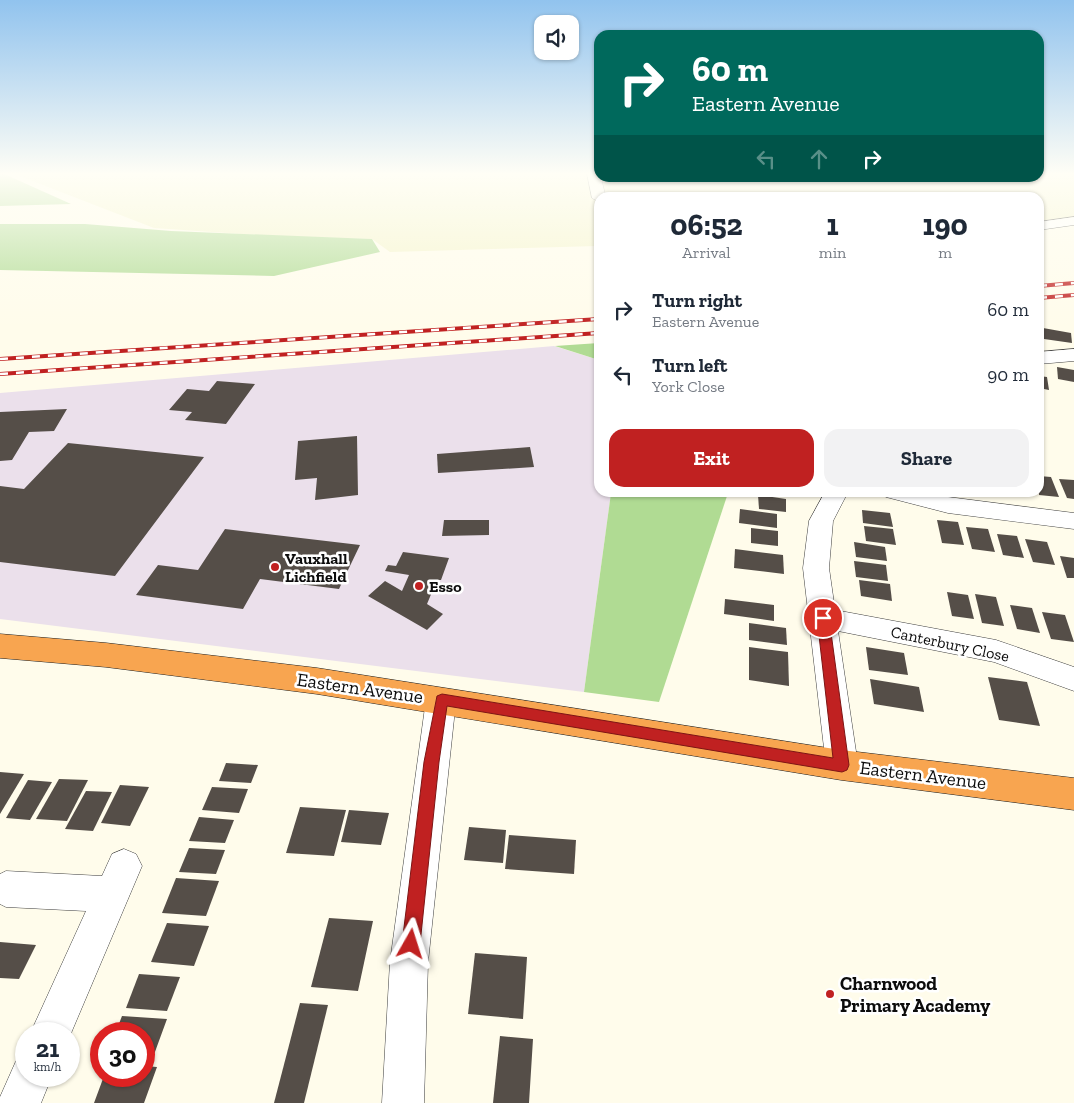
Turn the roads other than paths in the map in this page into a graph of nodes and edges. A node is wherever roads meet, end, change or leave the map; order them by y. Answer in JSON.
{"nodes":[{"id":1,"x":1074,"y":355,"type":"edge"},
{"id":2,"x":1044,"y":358,"type":"edge"},
{"id":3,"x":834,"y":497,"type":"edge"},
{"id":4,"x":916,"y":497,"type":"edge"},
{"id":5,"x":1074,"y":521,"type":"edge"},
{"id":6,"x":823,"y":618,"type":"junction"},
{"id":7,"x":0,"y":646,"type":"edge"},
{"id":8,"x":1074,"y":679,"type":"edge"},
{"id":9,"x":442,"y":700,"type":"junction"},
{"id":10,"x":842,"y":765,"type":"junction"},
{"id":11,"x":1074,"y":794,"type":"edge"},
{"id":12,"x":6,"y":889,"type":"dead end"},
{"id":13,"x":55,"y":1022,"type":"edge"},
{"id":14,"x":26,"y":1087,"type":"edge"},
{"id":15,"x":19,"y":1103,"type":"edge"},
{"id":16,"x":403,"y":1103,"type":"edge"}],
"edges":[{"from":1,"to":2,"type":"street"},
{"from":3,"to":6,"type":"street"},
{"from":4,"to":5,"type":"street"},
{"from":6,"to":8,"type":"street","name":"Canterbury Close"},
{"from":6,"to":10,"type":"street"},
{"from":7,"to":9,"type":"highway","name":"Eastern Avenue"},
{"from":9,"to":10,"type":"highway","name":"Eastern Avenue"},
{"from":9,"to":16,"type":"street"},
{"from":10,"to":11,"type":"highway","name":"Eastern Avenue"},
{"from":12,"to":13,"type":"street"},
{"from":14,"to":15,"type":"street"}]}
